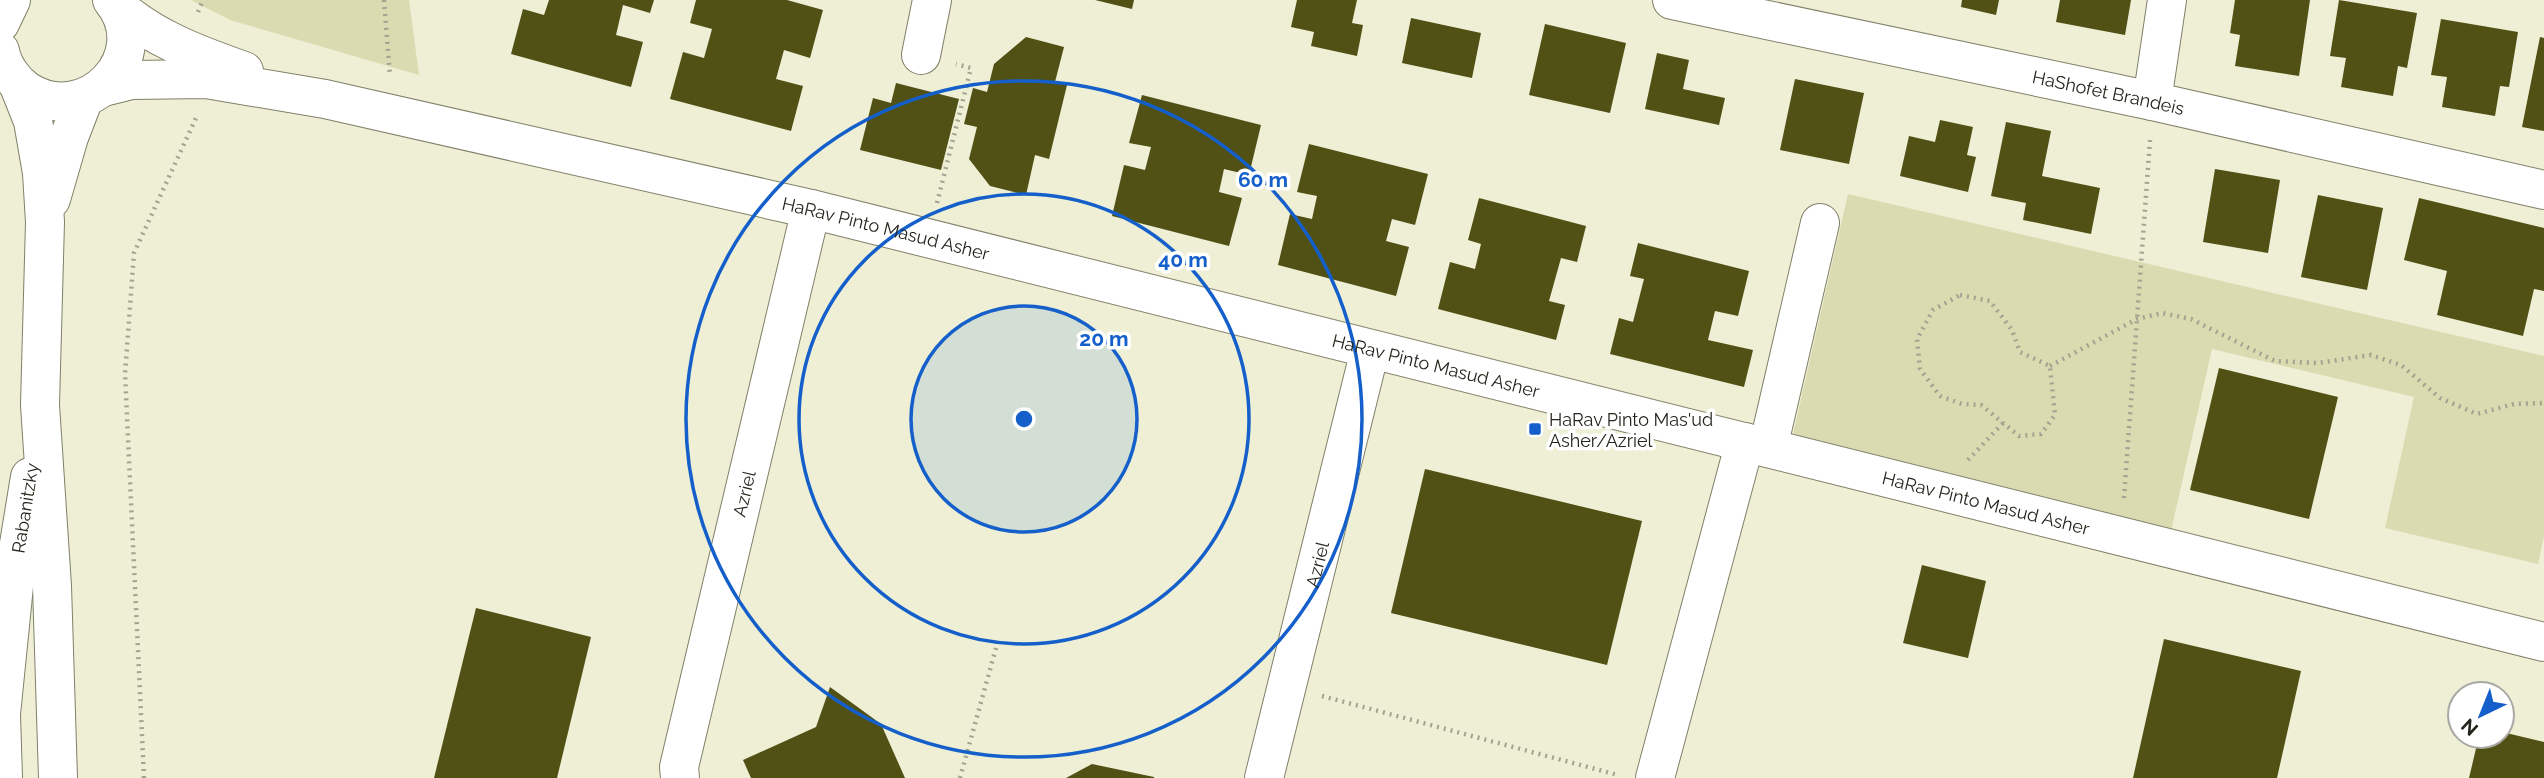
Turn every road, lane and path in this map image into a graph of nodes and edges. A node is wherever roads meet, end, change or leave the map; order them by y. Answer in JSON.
{"nodes":[{"id":1,"x":11,"y":0,"type":"edge"},
{"id":2,"x":203,"y":0,"type":"edge"},
{"id":3,"x":384,"y":0,"type":"edge"},
{"id":4,"x":932,"y":0,"type":"edge"},
{"id":5,"x":1672,"y":0,"type":"edge"},
{"id":6,"x":2167,"y":0,"type":"edge"},
{"id":7,"x":115,"y":3,"type":"edge"},
{"id":8,"x":4,"y":55,"type":"edge"},
{"id":9,"x":921,"y":55,"type":"joint"},
{"id":10,"x":179,"y":63,"type":"junction"},
{"id":11,"x":94,"y":92,"type":"junction"},
{"id":12,"x":2152,"y":101,"type":"junction"},
{"id":13,"x":393,"y":115,"type":"junction"},
{"id":14,"x":2544,"y":190,"type":"edge"},
{"id":15,"x":811,"y":209,"type":"junction"},
{"id":16,"x":45,"y":222,"type":"junction"},
{"id":17,"x":1820,"y":223,"type":"dead end"},
{"id":18,"x":928,"y":239,"type":"junction"},
{"id":19,"x":2137,"y":319,"type":"junction"},
{"id":20,"x":1370,"y":350,"type":"junction"},
{"id":21,"x":2050,"y":366,"type":"junction"},
{"id":22,"x":2544,"y":403,"type":"edge"},
{"id":23,"x":40,"y":405,"type":"junction"},
{"id":24,"x":1757,"y":445,"type":"junction"},
{"id":25,"x":2122,"y":535,"type":"junction"},
{"id":26,"x":2544,"y":642,"type":"edge"},
{"id":27,"x":996,"y":648,"type":"dead end"},
{"id":28,"x":1286,"y":687,"type":"junction"},
{"id":29,"x":2,"y":778,"type":"edge"},
{"id":30,"x":58,"y":778,"type":"edge"},
{"id":31,"x":144,"y":778,"type":"edge"},
{"id":32,"x":680,"y":778,"type":"edge"},
{"id":33,"x":960,"y":778,"type":"edge"},
{"id":34,"x":1264,"y":778,"type":"edge"},
{"id":35,"x":1629,"y":778,"type":"edge"},
{"id":36,"x":1655,"y":778,"type":"edge"}],
"edges":[{"from":1,"to":8,"type":"street"},
{"from":2,"to":10,"type":"path"},
{"from":3,"to":13,"type":"path"},
{"from":4,"to":9,"type":"street"},
{"from":5,"to":12,"type":"street","name":"HaShofet Brandeis"},
{"from":6,"to":12,"type":"street"},
{"from":7,"to":10,"type":"street","name":"HaRav Pinto Masud Asher"},
{"from":7,"to":11,"type":"street","name":"Rabanitzky"},
{"from":8,"to":11,"type":"street","name":"HaRav Pinto Masud Asher"},
{"from":8,"to":16,"type":"street","name":"Rabanitzky"},
{"from":9,"to":18,"type":"path"},
{"from":10,"to":11,"type":"street","name":"HaRav Pinto Masud Asher"},
{"from":10,"to":13,"type":"street","name":"HaRav Pinto Masud Asher"},
{"from":10,"to":31,"type":"path"},
{"from":11,"to":16,"type":"street","name":"Rabanitzky"},
{"from":12,"to":14,"type":"street","name":"HaShofet Brandeis"},
{"from":12,"to":19,"type":"path"},
{"from":13,"to":15,"type":"street","name":"HaRav Pinto Masud Asher"},
{"from":15,"to":18,"type":"street","name":"HaRav Pinto Masud Asher"},
{"from":15,"to":32,"type":"street","name":"Azriel"},
{"from":16,"to":23,"type":"street","name":"Rabanitzky"},
{"from":17,"to":24,"type":"street"},
{"from":18,"to":20,"type":"street","name":"HaRav Pinto Masud Asher"},
{"from":19,"to":21,"type":"path"},
{"from":19,"to":22,"type":"path"},
{"from":19,"to":25,"type":"path"},
{"from":20,"to":24,"type":"street","name":"HaRav Pinto Masud Asher"},
{"from":20,"to":28,"type":"street","name":"Azriel"},
{"from":21,"to":21,"type":"path"},
{"from":23,"to":29,"type":"street","name":"Rabanitzky"},
{"from":23,"to":30,"type":"street","name":"Rabanitzky"},
{"from":24,"to":25,"type":"street","name":"HaRav Pinto Masud Asher"},
{"from":24,"to":36,"type":"street"},
{"from":25,"to":26,"type":"street","name":"HaRav Pinto Masud Asher"},
{"from":27,"to":33,"type":"path"},
{"from":28,"to":34,"type":"street","name":"Azriel"},
{"from":28,"to":35,"type":"path"}]}
